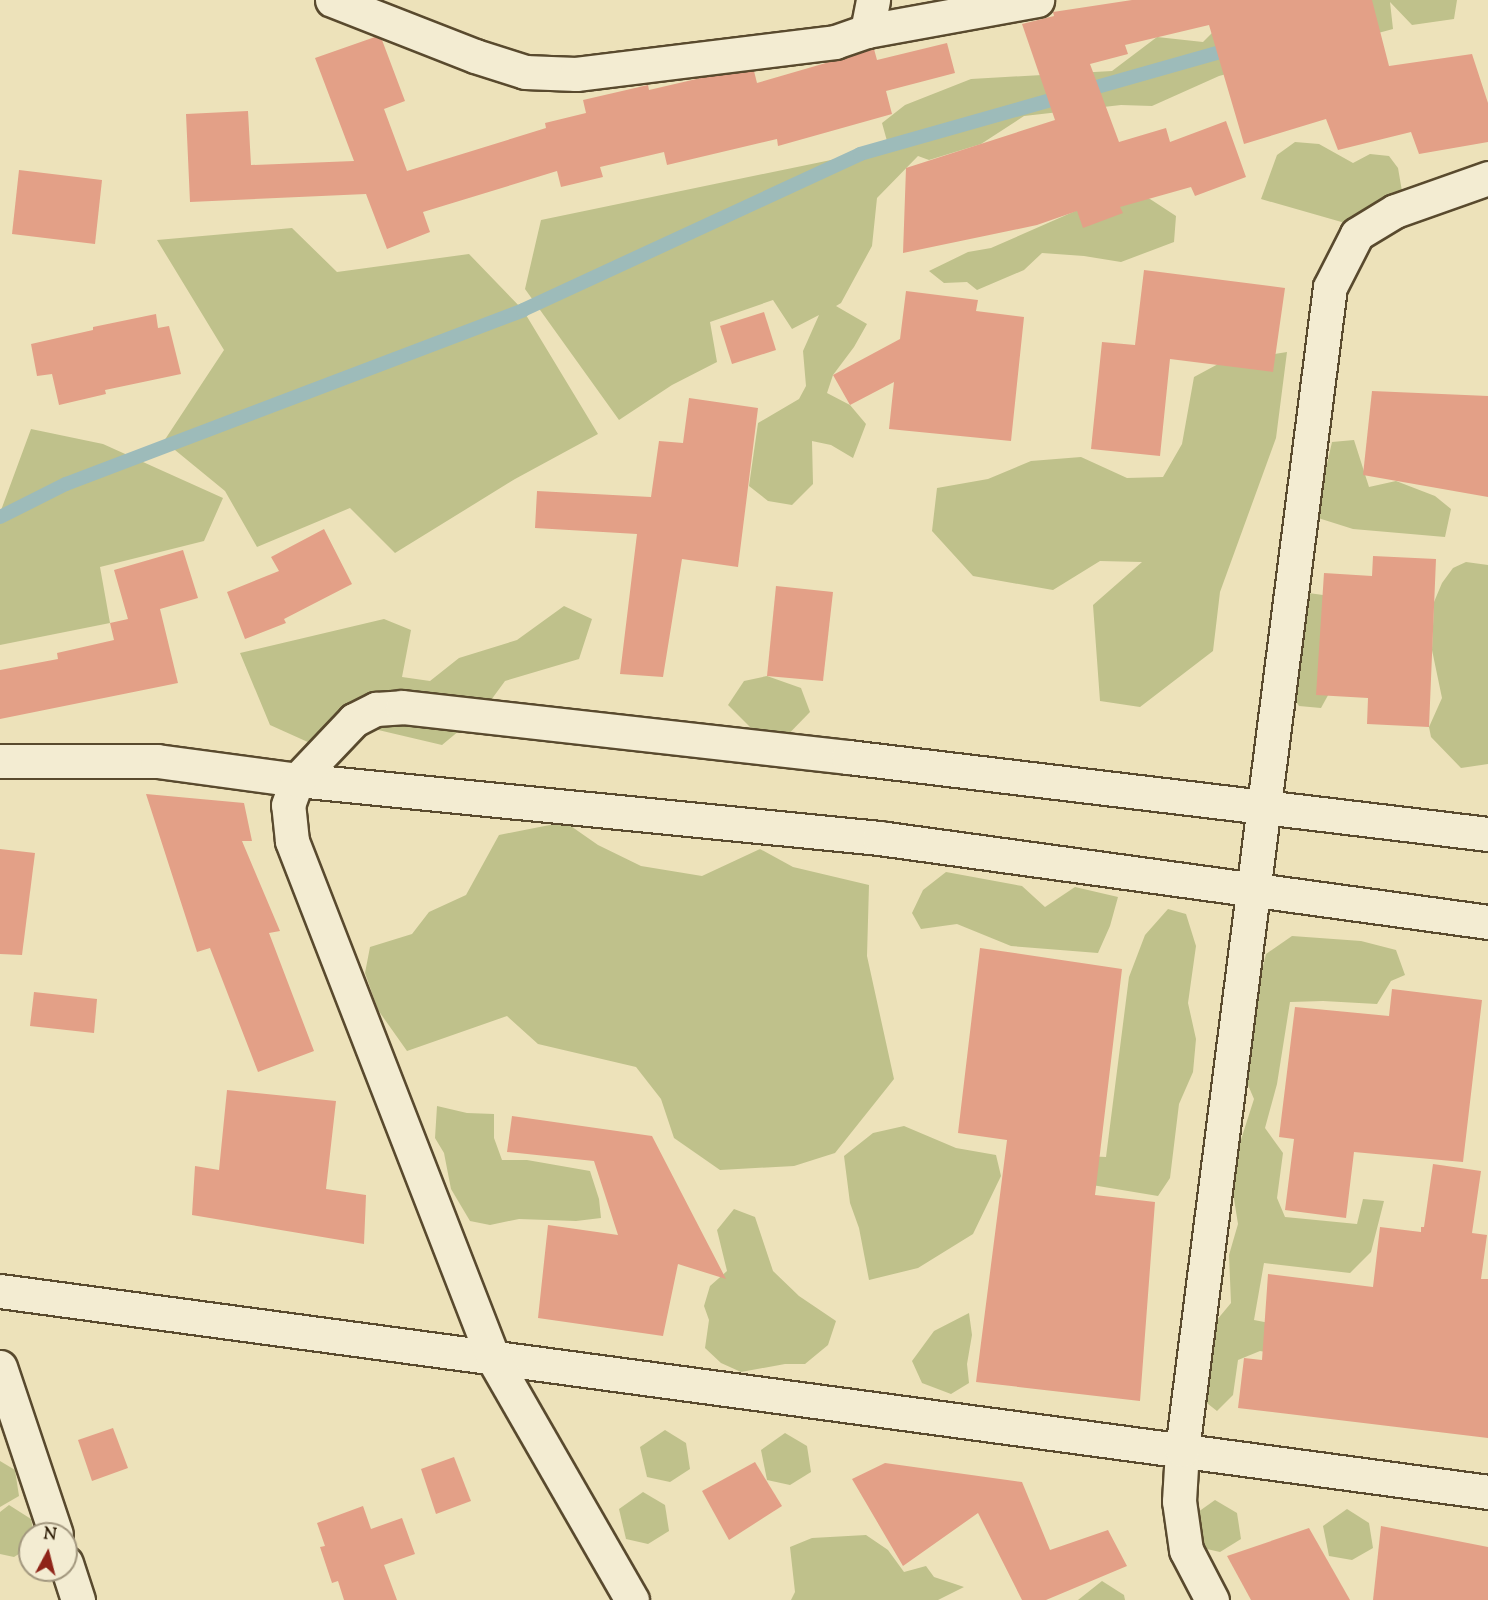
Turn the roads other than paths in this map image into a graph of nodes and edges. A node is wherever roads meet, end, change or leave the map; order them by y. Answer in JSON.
{"nodes":[{"id":1,"x":332,"y":0,"type":"edge"},
{"id":2,"x":1037,"y":0,"type":"edge"},
{"id":3,"x":870,"y":15,"type":"edge"},
{"id":4,"x":1488,"y":178,"type":"edge"},
{"id":5,"x":0,"y":761,"type":"edge"},
{"id":6,"x":297,"y":780,"type":"junction"},
{"id":7,"x":1266,"y":807,"type":"junction"},
{"id":8,"x":1488,"y":834,"type":"edge"},
{"id":9,"x":1252,"y":892,"type":"junction"},
{"id":10,"x":1488,"y":922,"type":"edge"},
{"id":11,"x":0,"y":1291,"type":"edge"},
{"id":12,"x":492,"y":1358,"type":"junction"},
{"id":13,"x":0,"y":1367,"type":"edge"},
{"id":14,"x":1182,"y":1450,"type":"junction"},
{"id":15,"x":1488,"y":1492,"type":"edge"},
{"id":16,"x":52,"y":1522,"type":"edge"},
{"id":17,"x":72,"y":1582,"type":"edge"},
{"id":18,"x":78,"y":1600,"type":"edge"},
{"id":19,"x":632,"y":1600,"type":"edge"},
{"id":20,"x":1212,"y":1600,"type":"edge"}],
"edges":[{"from":1,"to":3,"type":"street"},
{"from":2,"to":3,"type":"street"},
{"from":4,"to":7,"type":"street"},
{"from":5,"to":6,"type":"street"},
{"from":6,"to":7,"type":"street"},
{"from":6,"to":9,"type":"street"},
{"from":6,"to":12,"type":"street"},
{"from":7,"to":8,"type":"street"},
{"from":7,"to":9,"type":"street"},
{"from":9,"to":10,"type":"street"},
{"from":9,"to":14,"type":"street"},
{"from":11,"to":12,"type":"street"},
{"from":12,"to":14,"type":"street"},
{"from":12,"to":19,"type":"street"},
{"from":13,"to":16,"type":"street"},
{"from":14,"to":15,"type":"street"},
{"from":14,"to":20,"type":"street"},
{"from":17,"to":18,"type":"street"}]}
